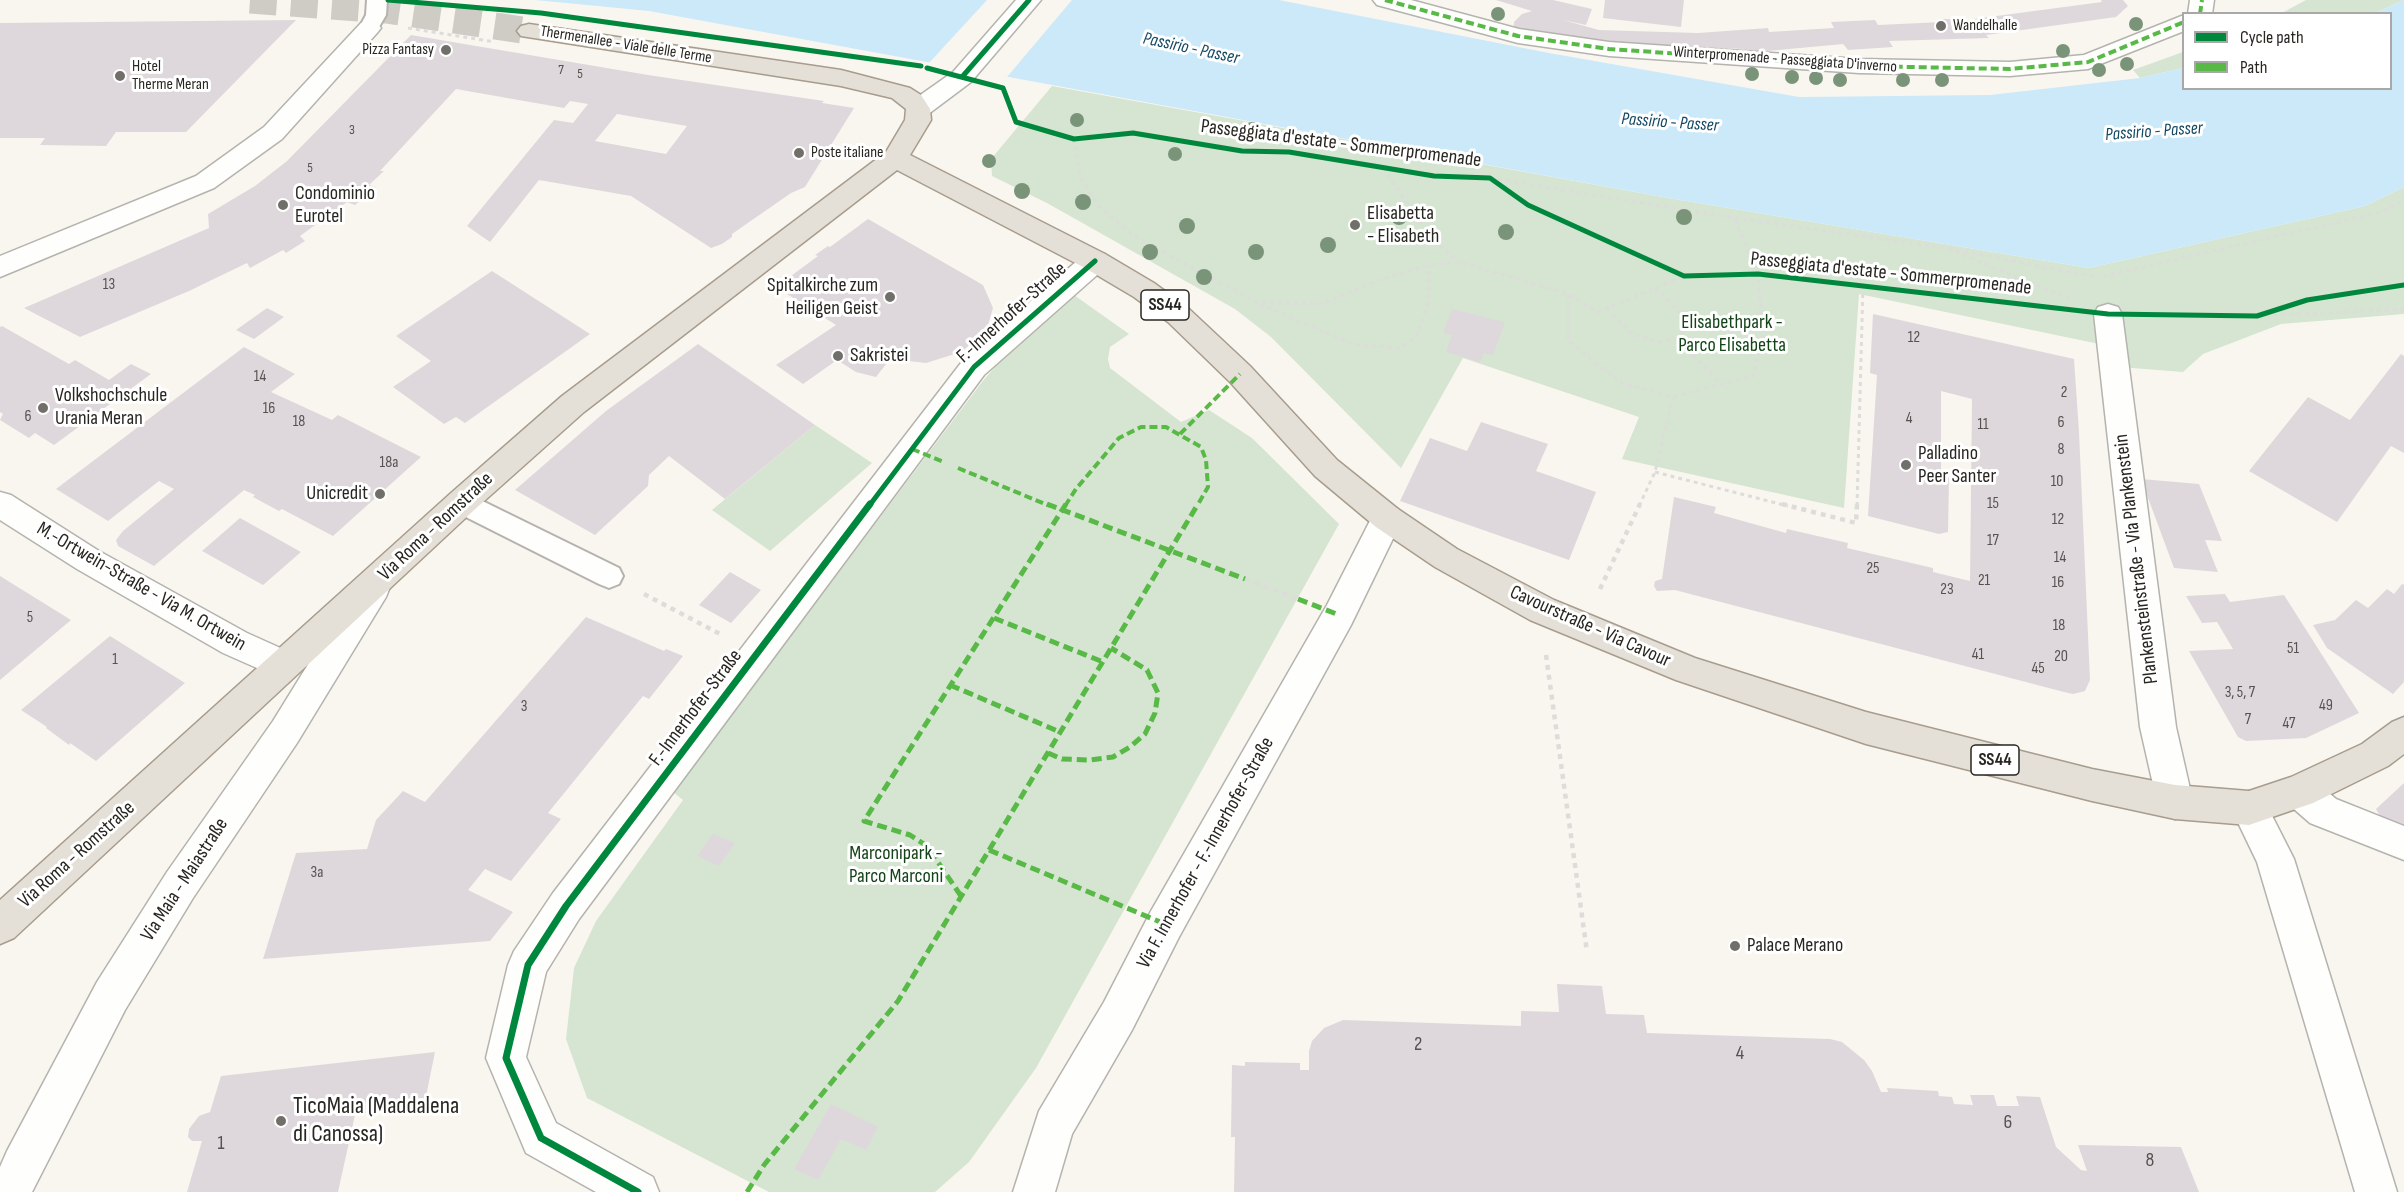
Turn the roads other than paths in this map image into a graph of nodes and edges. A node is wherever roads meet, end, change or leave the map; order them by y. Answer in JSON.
{"nodes":[{"id":1,"x":377,"y":0,"type":"edge"},
{"id":2,"x":1029,"y":0,"type":"edge"},
{"id":3,"x":1385,"y":0,"type":"edge"},
{"id":4,"x":2182,"y":23,"type":"edge"},
{"id":5,"x":369,"y":28,"type":"joint"},
{"id":6,"x":529,"y":30,"type":"tunnel mouth"},
{"id":7,"x":918,"y":109,"type":"junction"},
{"id":8,"x":895,"y":158,"type":"junction"},
{"id":9,"x":1095,"y":261,"type":"junction"},
{"id":10,"x":0,"y":267,"type":"edge"},
{"id":11,"x":2108,"y":314,"type":"road end"},
{"id":12,"x":462,"y":502,"type":"junction"},
{"id":13,"x":0,"y":504,"type":"edge"},
{"id":14,"x":1387,"y":518,"type":"junction"},
{"id":15,"x":609,"y":576,"type":"road end"},
{"id":16,"x":380,"y":579,"type":"junction"},
{"id":17,"x":284,"y":666,"type":"junction"},
{"id":18,"x":2404,"y":733,"type":"edge"},
{"id":19,"x":2300,"y":791,"type":"junction"},
{"id":20,"x":2175,"y":802,"type":"junction"},
{"id":21,"x":2249,"y":808,"type":"junction"},
{"id":22,"x":2404,"y":843,"type":"edge"},
{"id":23,"x":0,"y":925,"type":"edge"},
{"id":24,"x":11,"y":1192,"type":"edge"},
{"id":25,"x":638,"y":1192,"type":"edge"},
{"id":26,"x":1034,"y":1192,"type":"edge"},
{"id":27,"x":2376,"y":1192,"type":"edge"}],
"edges":[{"from":1,"to":5,"type":"lane"},
{"from":2,"to":7,"type":"street"},
{"from":3,"to":4,"type":"street","name":"Winterpromenade - Passeggiata D'inverno"},
{"from":5,"to":10,"type":"street"},
{"from":6,"to":7,"type":"main road","name":"Thermenallee - Viale delle Terme"},
{"from":7,"to":8,"type":"main road","name":"Via Roma - Romstraße"},
{"from":8,"to":9,"type":"main road","name":"Cavourstraße - Via Cavour","number":"SS44"},
{"from":8,"to":12,"type":"main road","name":"Via Roma - Romstraße"},
{"from":9,"to":14,"type":"main road","name":"Cavourstraße - Via Cavour","number":"SS44"},
{"from":9,"to":25,"type":"street","name":"F.-Innerhofer-Straße"},
{"from":11,"to":20,"type":"street","name":"Plankensteinstraße - Via Plankenstein"},
{"from":12,"to":15,"type":"lane"},
{"from":12,"to":16,"type":"main road","name":"Via Roma - Romstraße"},
{"from":13,"to":17,"type":"street","name":"M.-Ortwein-Straße - Via M. Ortwein"},
{"from":14,"to":20,"type":"main road","name":"Cavourstraße - Via Cavour","number":"SS44"},
{"from":14,"to":26,"type":"street","name":"Via F. Innerhofer - F.-Innerhofer-Straße"},
{"from":16,"to":17,"type":"main road","name":"Via Roma - Romstraße"},
{"from":16,"to":24,"type":"street","name":"Via Maia - Maiastraße"},
{"from":17,"to":23,"type":"main road","name":"Via Roma - Romstraße"},
{"from":18,"to":19,"type":"main road","name":"Cavourstraße - Via Cavour","number":"SS44"},
{"from":19,"to":21,"type":"main road","name":"Cavourstraße - Via Cavour","number":"SS44"},
{"from":19,"to":22,"type":"street"},
{"from":20,"to":21,"type":"main road","name":"Cavourstraße - Via Cavour","number":"SS44"},
{"from":21,"to":27,"type":"street"}]}
